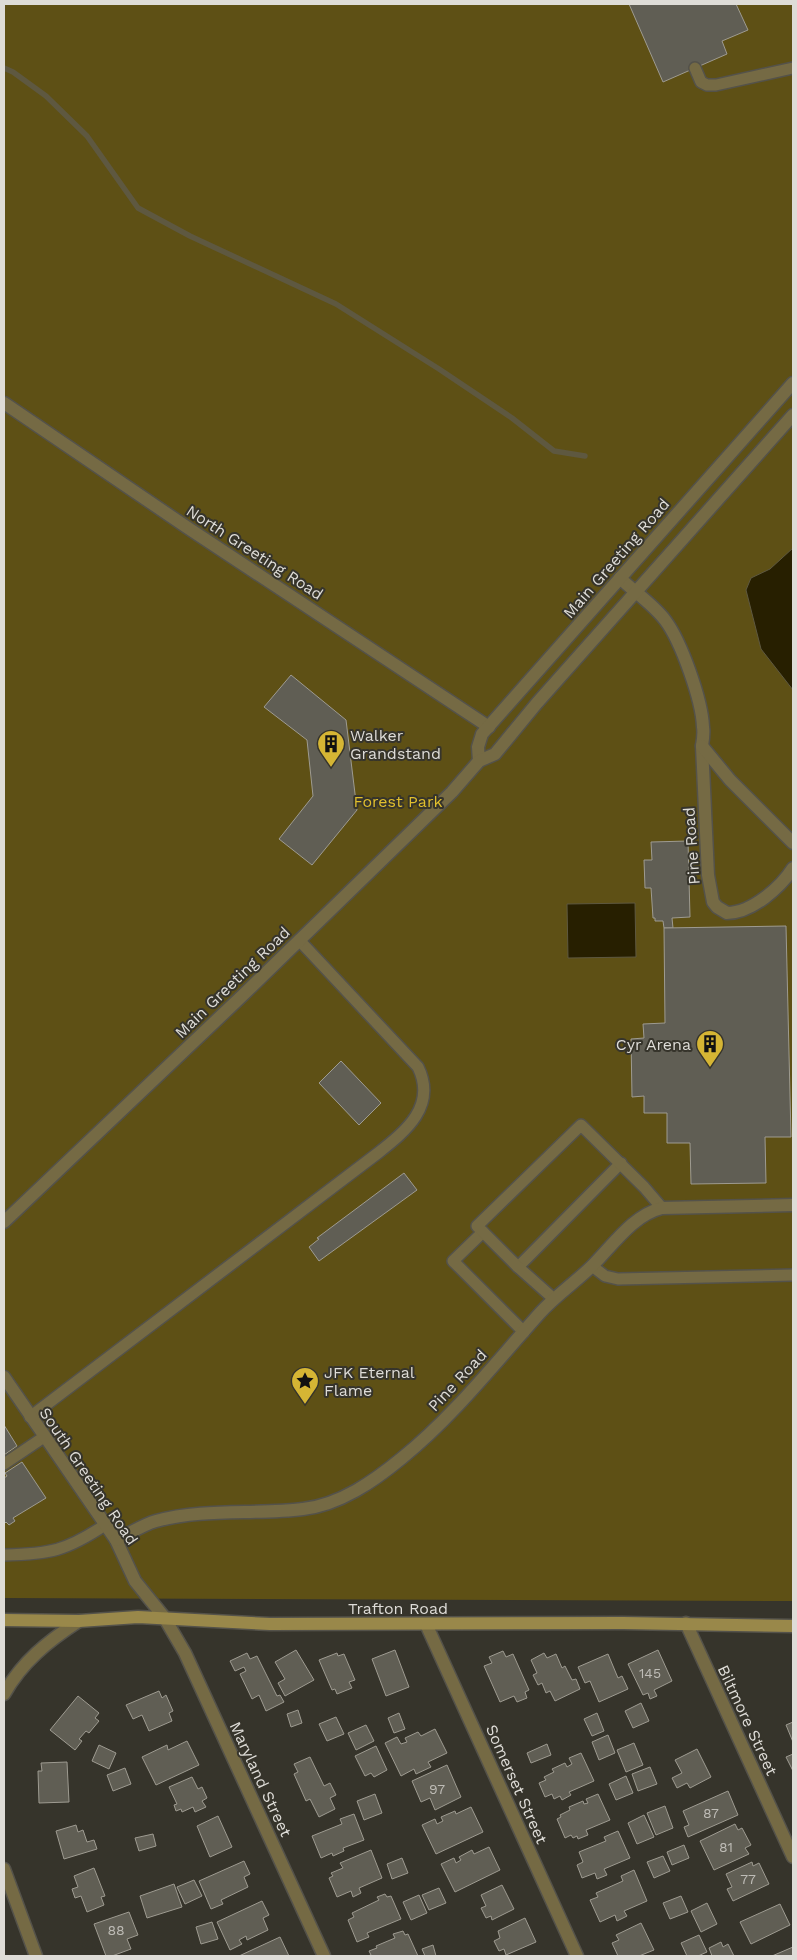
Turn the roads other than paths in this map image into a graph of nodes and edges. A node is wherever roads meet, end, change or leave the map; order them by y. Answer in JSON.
{"nodes":[{"id":1,"x":695,"y":68,"type":"dead end"},
{"id":2,"x":793,"y":68,"type":"edge"},
{"id":3,"x":793,"y":382,"type":"edge"},
{"id":4,"x":4,"y":403,"type":"edge"},
{"id":5,"x":793,"y":415,"type":"edge"},
{"id":6,"x":620,"y":578,"type":"junction"},
{"id":7,"x":635,"y":592,"type":"junction"},
{"id":8,"x":489,"y":727,"type":"junction"},
{"id":9,"x":702,"y":746,"type":"junction"},
{"id":10,"x":479,"y":761,"type":"junction"},
{"id":11,"x":793,"y":843,"type":"edge"},
{"id":12,"x":793,"y":868,"type":"edge"},
{"id":13,"x":299,"y":940,"type":"junction"},
{"id":14,"x":621,"y":1164,"type":"junction"},
{"id":15,"x":793,"y":1205,"type":"edge"},
{"id":16,"x":662,"y":1208,"type":"junction"},
{"id":17,"x":4,"y":1222,"type":"edge"},
{"id":18,"x":483,"y":1232,"type":"junction"},
{"id":19,"x":592,"y":1266,"type":"junction"},
{"id":20,"x":518,"y":1267,"type":"junction"},
{"id":21,"x":793,"y":1275,"type":"edge"},
{"id":22,"x":554,"y":1299,"type":"junction"},
{"id":23,"x":524,"y":1332,"type":"junction"},
{"id":24,"x":4,"y":1377,"type":"edge"},
{"id":25,"x":30,"y":1417,"type":"junction"},
{"id":26,"x":44,"y":1437,"type":"junction"},
{"id":27,"x":4,"y":1464,"type":"edge"},
{"id":28,"x":105,"y":1525,"type":"junction"},
{"id":29,"x":116,"y":1540,"type":"junction"},
{"id":30,"x":4,"y":1555,"type":"edge"},
{"id":31,"x":164,"y":1617,"type":"junction"},
{"id":32,"x":4,"y":1620,"type":"edge"},
{"id":33,"x":78,"y":1621,"type":"junction"},
{"id":34,"x":686,"y":1623,"type":"junction"},
{"id":35,"x":426,"y":1624,"type":"junction"},
{"id":36,"x":793,"y":1626,"type":"edge"},
{"id":37,"x":4,"y":1694,"type":"edge"},
{"id":38,"x":793,"y":1857,"type":"edge"},
{"id":39,"x":4,"y":1869,"type":"edge"},
{"id":40,"x":36,"y":1956,"type":"edge"},
{"id":41,"x":324,"y":1956,"type":"edge"},
{"id":42,"x":578,"y":1956,"type":"edge"}],
"edges":[{"from":1,"to":2,"type":"lane"},
{"from":3,"to":6,"type":"street","name":"Main Greeting Road"},
{"from":4,"to":8,"type":"street","name":"North Greeting Road"},
{"from":5,"to":7,"type":"street","name":"Main Greeting Road"},
{"from":6,"to":7,"type":"street","name":"Pine Road"},
{"from":6,"to":8,"type":"street","name":"Main Greeting Road"},
{"from":7,"to":9,"type":"street","name":"Pine Road"},
{"from":7,"to":10,"type":"street","name":"Main Greeting Road"},
{"from":8,"to":10,"type":"street","name":"Main Greeting Road"},
{"from":9,"to":11,"type":"street"},
{"from":9,"to":12,"type":"street","name":"Pine Road"},
{"from":10,"to":13,"type":"street","name":"Main Greeting Road"},
{"from":13,"to":17,"type":"street","name":"Main Greeting Road"},
{"from":13,"to":25,"type":"lane"},
{"from":14,"to":16,"type":"lane"},
{"from":14,"to":18,"type":"lane"},
{"from":14,"to":20,"type":"lane"},
{"from":15,"to":16,"type":"street","name":"Pine Road"},
{"from":16,"to":19,"type":"street","name":"Pine Road"},
{"from":18,"to":20,"type":"lane"},
{"from":18,"to":23,"type":"lane"},
{"from":19,"to":21,"type":"lane"},
{"from":19,"to":22,"type":"street","name":"Pine Road"},
{"from":20,"to":22,"type":"lane"},
{"from":22,"to":23,"type":"street","name":"Pine Road"},
{"from":23,"to":29,"type":"street","name":"Pine Road"},
{"from":24,"to":25,"type":"street","name":"South Greeting Road"},
{"from":25,"to":26,"type":"street","name":"South Greeting Road"},
{"from":26,"to":27,"type":"lane"},
{"from":26,"to":28,"type":"street","name":"South Greeting Road"},
{"from":28,"to":29,"type":"street","name":"South Greeting Road"},
{"from":28,"to":30,"type":"lane"},
{"from":29,"to":31,"type":"street","name":"South Greeting Road"},
{"from":31,"to":33,"type":"street","name":"Trafton Road"},
{"from":31,"to":35,"type":"street","name":"Trafton Road"},
{"from":31,"to":41,"type":"street","name":"Maryland Street"},
{"from":32,"to":33,"type":"street","name":"Trafton Road"},
{"from":33,"to":37,"type":"street"},
{"from":34,"to":35,"type":"street","name":"Trafton Road"},
{"from":34,"to":36,"type":"street","name":"Trafton Road"},
{"from":34,"to":38,"type":"street","name":"Biltmore Street"},
{"from":35,"to":42,"type":"street","name":"Somerset Street"},
{"from":39,"to":40,"type":"street"}]}
